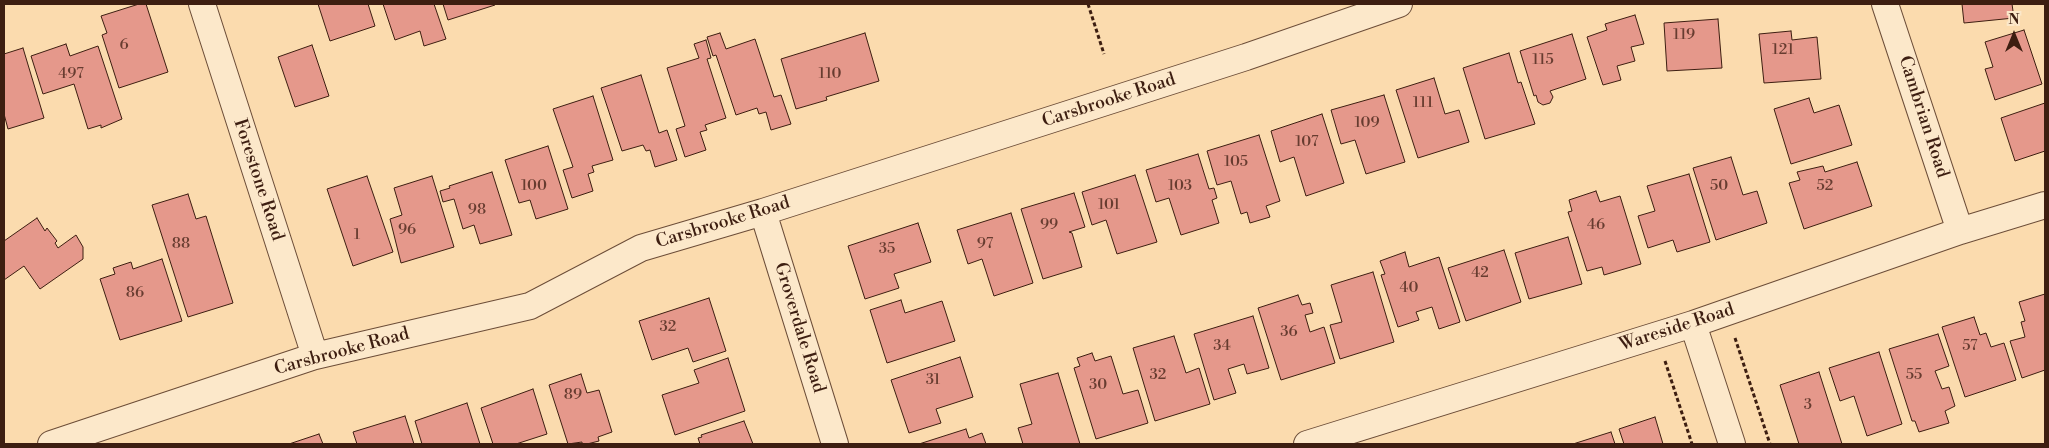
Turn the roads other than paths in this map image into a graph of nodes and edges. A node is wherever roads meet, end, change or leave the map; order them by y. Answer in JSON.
{"nodes":[{"id":1,"x":202,"y":4,"type":"edge"},
{"id":2,"x":1398,"y":4,"type":"edge"},
{"id":3,"x":1885,"y":4,"type":"edge"},
{"id":4,"x":2045,"y":205,"type":"edge"},
{"id":5,"x":763,"y":212,"type":"junction"},
{"id":6,"x":1960,"y":231,"type":"junction"},
{"id":7,"x":1693,"y":324,"type":"junction"},
{"id":8,"x":315,"y":356,"type":"junction"},
{"id":9,"x":51,"y":444,"type":"edge"},
{"id":10,"x":835,"y":444,"type":"edge"},
{"id":11,"x":1307,"y":444,"type":"edge"},
{"id":12,"x":1732,"y":444,"type":"edge"}],
"edges":[{"from":1,"to":8,"type":"street","name":"Forestone Road"},
{"from":2,"to":5,"type":"street","name":"Carsbrooke Road"},
{"from":3,"to":6,"type":"street","name":"Cambrian Road"},
{"from":4,"to":6,"type":"street","name":"Wareside Road"},
{"from":5,"to":8,"type":"street","name":"Carsbrooke Road"},
{"from":5,"to":10,"type":"street","name":"Groverdale Road"},
{"from":6,"to":7,"type":"street","name":"Wareside Road"},
{"from":7,"to":11,"type":"street","name":"Wareside Road"},
{"from":7,"to":12,"type":"street"},
{"from":8,"to":9,"type":"street","name":"Carsbrooke Road"}]}
